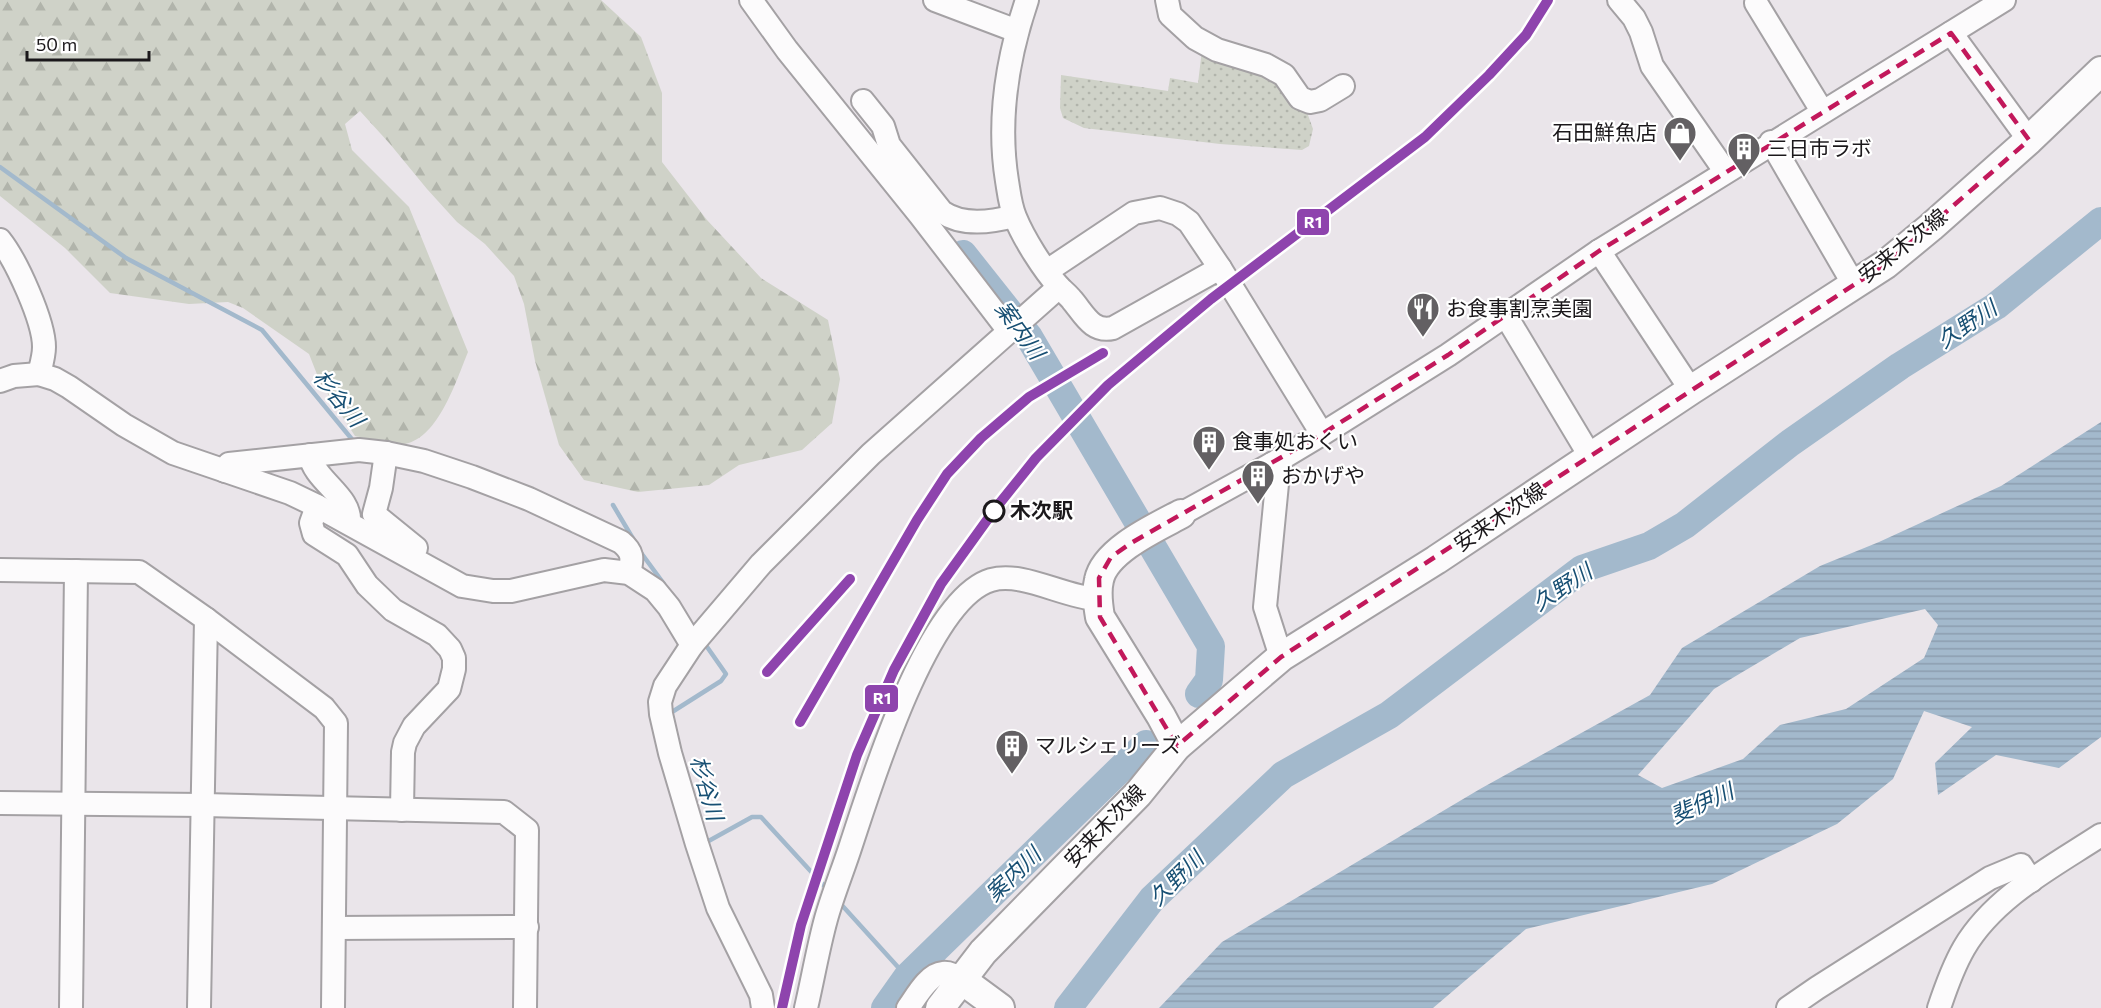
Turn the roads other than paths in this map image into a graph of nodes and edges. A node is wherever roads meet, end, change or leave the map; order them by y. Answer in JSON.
{"nodes":[{"id":1,"x":751,"y":0,"type":"edge"},
{"id":2,"x":935,"y":0,"type":"edge"},
{"id":3,"x":1027,"y":0,"type":"edge"},
{"id":4,"x":1167,"y":0,"type":"edge"},
{"id":5,"x":1619,"y":0,"type":"edge"},
{"id":6,"x":2004,"y":0,"type":"edge"},
{"id":7,"x":1756,"y":3,"type":"dead end"},
{"id":8,"x":1017,"y":31,"type":"junction"},
{"id":9,"x":1951,"y":33,"type":"junction"},
{"id":10,"x":2101,"y":71,"type":"edge"},
{"id":11,"x":1344,"y":86,"type":"dead end"},
{"id":12,"x":863,"y":101,"type":"dead end"},
{"id":13,"x":1822,"y":111,"type":"junction"},
{"id":14,"x":2028,"y":140,"type":"junction"},
{"id":15,"x":1771,"y":142,"type":"junction"},
{"id":16,"x":1725,"y":171,"type":"junction"},
{"id":17,"x":927,"y":211,"type":"junction"},
{"id":18,"x":1014,"y":216,"type":"junction"},
{"id":19,"x":0,"y":240,"type":"edge"},
{"id":20,"x":1599,"y":251,"type":"junction"},
{"id":21,"x":1220,"y":268,"type":"junction"},
{"id":22,"x":1053,"y":279,"type":"junction"},
{"id":23,"x":1854,"y":285,"type":"junction"},
{"id":24,"x":1506,"y":316,"type":"junction"},
{"id":25,"x":1015,"y":326,"type":"junction"},
{"id":26,"x":39,"y":374,"type":"junction"},
{"id":27,"x":0,"y":381,"type":"edge"},
{"id":28,"x":1691,"y":390,"type":"junction"},
{"id":29,"x":1322,"y":434,"type":"junction"},
{"id":30,"x":386,"y":453,"type":"junction"},
{"id":31,"x":310,"y":455,"type":"junction"},
{"id":32,"x":1590,"y":456,"type":"junction"},
{"id":33,"x":1272,"y":464,"type":"junction"},
{"id":34,"x":225,"y":471,"type":"junction"},
{"id":35,"x":317,"y":506,"type":"junction"},
{"id":36,"x":1181,"y":514,"type":"joint"},
{"id":37,"x":349,"y":523,"type":"junction"},
{"id":38,"x":418,"y":562,"type":"junction"},
{"id":39,"x":0,"y":570,"type":"edge"},
{"id":40,"x":76,"y":571,"type":"junction"},
{"id":41,"x":629,"y":573,"type":"junction"},
{"id":42,"x":1097,"y":599,"type":"junction"},
{"id":43,"x":206,"y":619,"type":"junction"},
{"id":44,"x":692,"y":645,"type":"junction"},
{"id":45,"x":1281,"y":657,"type":"junction"},
{"id":46,"x":1177,"y":746,"type":"junction"},
{"id":47,"x":0,"y":803,"type":"edge"},
{"id":48,"x":74,"y":804,"type":"junction"},
{"id":49,"x":204,"y":805,"type":"junction"},
{"id":50,"x":336,"y":808,"type":"junction"},
{"id":51,"x":402,"y":810,"type":"junction"},
{"id":52,"x":2101,"y":835,"type":"edge"},
{"id":53,"x":2031,"y":880,"type":"junction"},
{"id":54,"x":527,"y":927,"type":"junction"},
{"id":55,"x":334,"y":928,"type":"junction"},
{"id":56,"x":962,"y":980,"type":"junction"},
{"id":57,"x":995,"y":1004,"type":"edge"},
{"id":58,"x":71,"y":1008,"type":"edge"},
{"id":59,"x":199,"y":1008,"type":"edge"},
{"id":60,"x":333,"y":1008,"type":"edge"},
{"id":61,"x":525,"y":1008,"type":"edge"},
{"id":62,"x":763,"y":1008,"type":"edge"},
{"id":63,"x":806,"y":1008,"type":"edge"},
{"id":64,"x":908,"y":1008,"type":"edge"},
{"id":65,"x":940,"y":1008,"type":"edge"},
{"id":66,"x":1788,"y":1008,"type":"edge"},
{"id":67,"x":1939,"y":1008,"type":"edge"}],
"edges":[{"from":1,"to":17,"type":"street"},
{"from":2,"to":8,"type":"street"},
{"from":3,"to":8,"type":"street"},
{"from":4,"to":11,"type":"street"},
{"from":5,"to":16,"type":"street"},
{"from":6,"to":9,"type":"street"},
{"from":7,"to":13,"type":"street"},
{"from":8,"to":18,"type":"street"},
{"from":9,"to":13,"type":"street"},
{"from":9,"to":14,"type":"street"},
{"from":10,"to":14,"type":"main road","name":"安来木次線"},
{"from":12,"to":17,"type":"street"},
{"from":13,"to":15,"type":"street"},
{"from":14,"to":23,"type":"main road","name":"安来木次線"},
{"from":15,"to":16,"type":"street"},
{"from":15,"to":23,"type":"street"},
{"from":16,"to":20,"type":"street"},
{"from":17,"to":18,"type":"street"},
{"from":17,"to":25,"type":"street"},
{"from":18,"to":22,"type":"street"},
{"from":19,"to":26,"type":"street"},
{"from":20,"to":24,"type":"street"},
{"from":20,"to":28,"type":"street"},
{"from":21,"to":22,"type":"street"},
{"from":21,"to":22,"type":"street"},
{"from":21,"to":29,"type":"street"},
{"from":22,"to":25,"type":"street"},
{"from":23,"to":28,"type":"main road","name":"安来木次線"},
{"from":24,"to":29,"type":"street"},
{"from":24,"to":32,"type":"street"},
{"from":25,"to":44,"type":"street"},
{"from":26,"to":27,"type":"street"},
{"from":26,"to":34,"type":"street"},
{"from":28,"to":32,"type":"main road","name":"安来木次線"},
{"from":29,"to":33,"type":"street"},
{"from":30,"to":31,"type":"street"},
{"from":30,"to":38,"type":"street"},
{"from":30,"to":41,"type":"street"},
{"from":31,"to":34,"type":"street"},
{"from":31,"to":37,"type":"street"},
{"from":32,"to":45,"type":"main road","name":"安来木次線"},
{"from":33,"to":36,"type":"street"},
{"from":33,"to":45,"type":"street"},
{"from":34,"to":35,"type":"street"},
{"from":35,"to":37,"type":"street"},
{"from":35,"to":51,"type":"street"},
{"from":36,"to":42,"type":"main road"},
{"from":37,"to":38,"type":"street"},
{"from":38,"to":41,"type":"street"},
{"from":39,"to":40,"type":"street"},
{"from":40,"to":43,"type":"street"},
{"from":40,"to":48,"type":"street"},
{"from":41,"to":44,"type":"street"},
{"from":42,"to":46,"type":"main road"},
{"from":42,"to":63,"type":"street"},
{"from":43,"to":49,"type":"street"},
{"from":43,"to":50,"type":"street"},
{"from":44,"to":62,"type":"street"},
{"from":45,"to":46,"type":"main road","name":"安来木次線"},
{"from":46,"to":56,"type":"main road","name":"安来木次線"},
{"from":47,"to":48,"type":"street"},
{"from":48,"to":49,"type":"street"},
{"from":48,"to":58,"type":"street"},
{"from":49,"to":50,"type":"street"},
{"from":49,"to":59,"type":"street"},
{"from":50,"to":51,"type":"street"},
{"from":50,"to":55,"type":"street"},
{"from":51,"to":54,"type":"street"},
{"from":52,"to":53,"type":"street"},
{"from":53,"to":66,"type":"street"},
{"from":53,"to":67,"type":"street"},
{"from":54,"to":55,"type":"street"},
{"from":54,"to":61,"type":"street"},
{"from":55,"to":60,"type":"street"},
{"from":56,"to":57,"type":"main road"},
{"from":56,"to":64,"type":"street"},
{"from":56,"to":65,"type":"main road","name":"安来木次線"}]}
